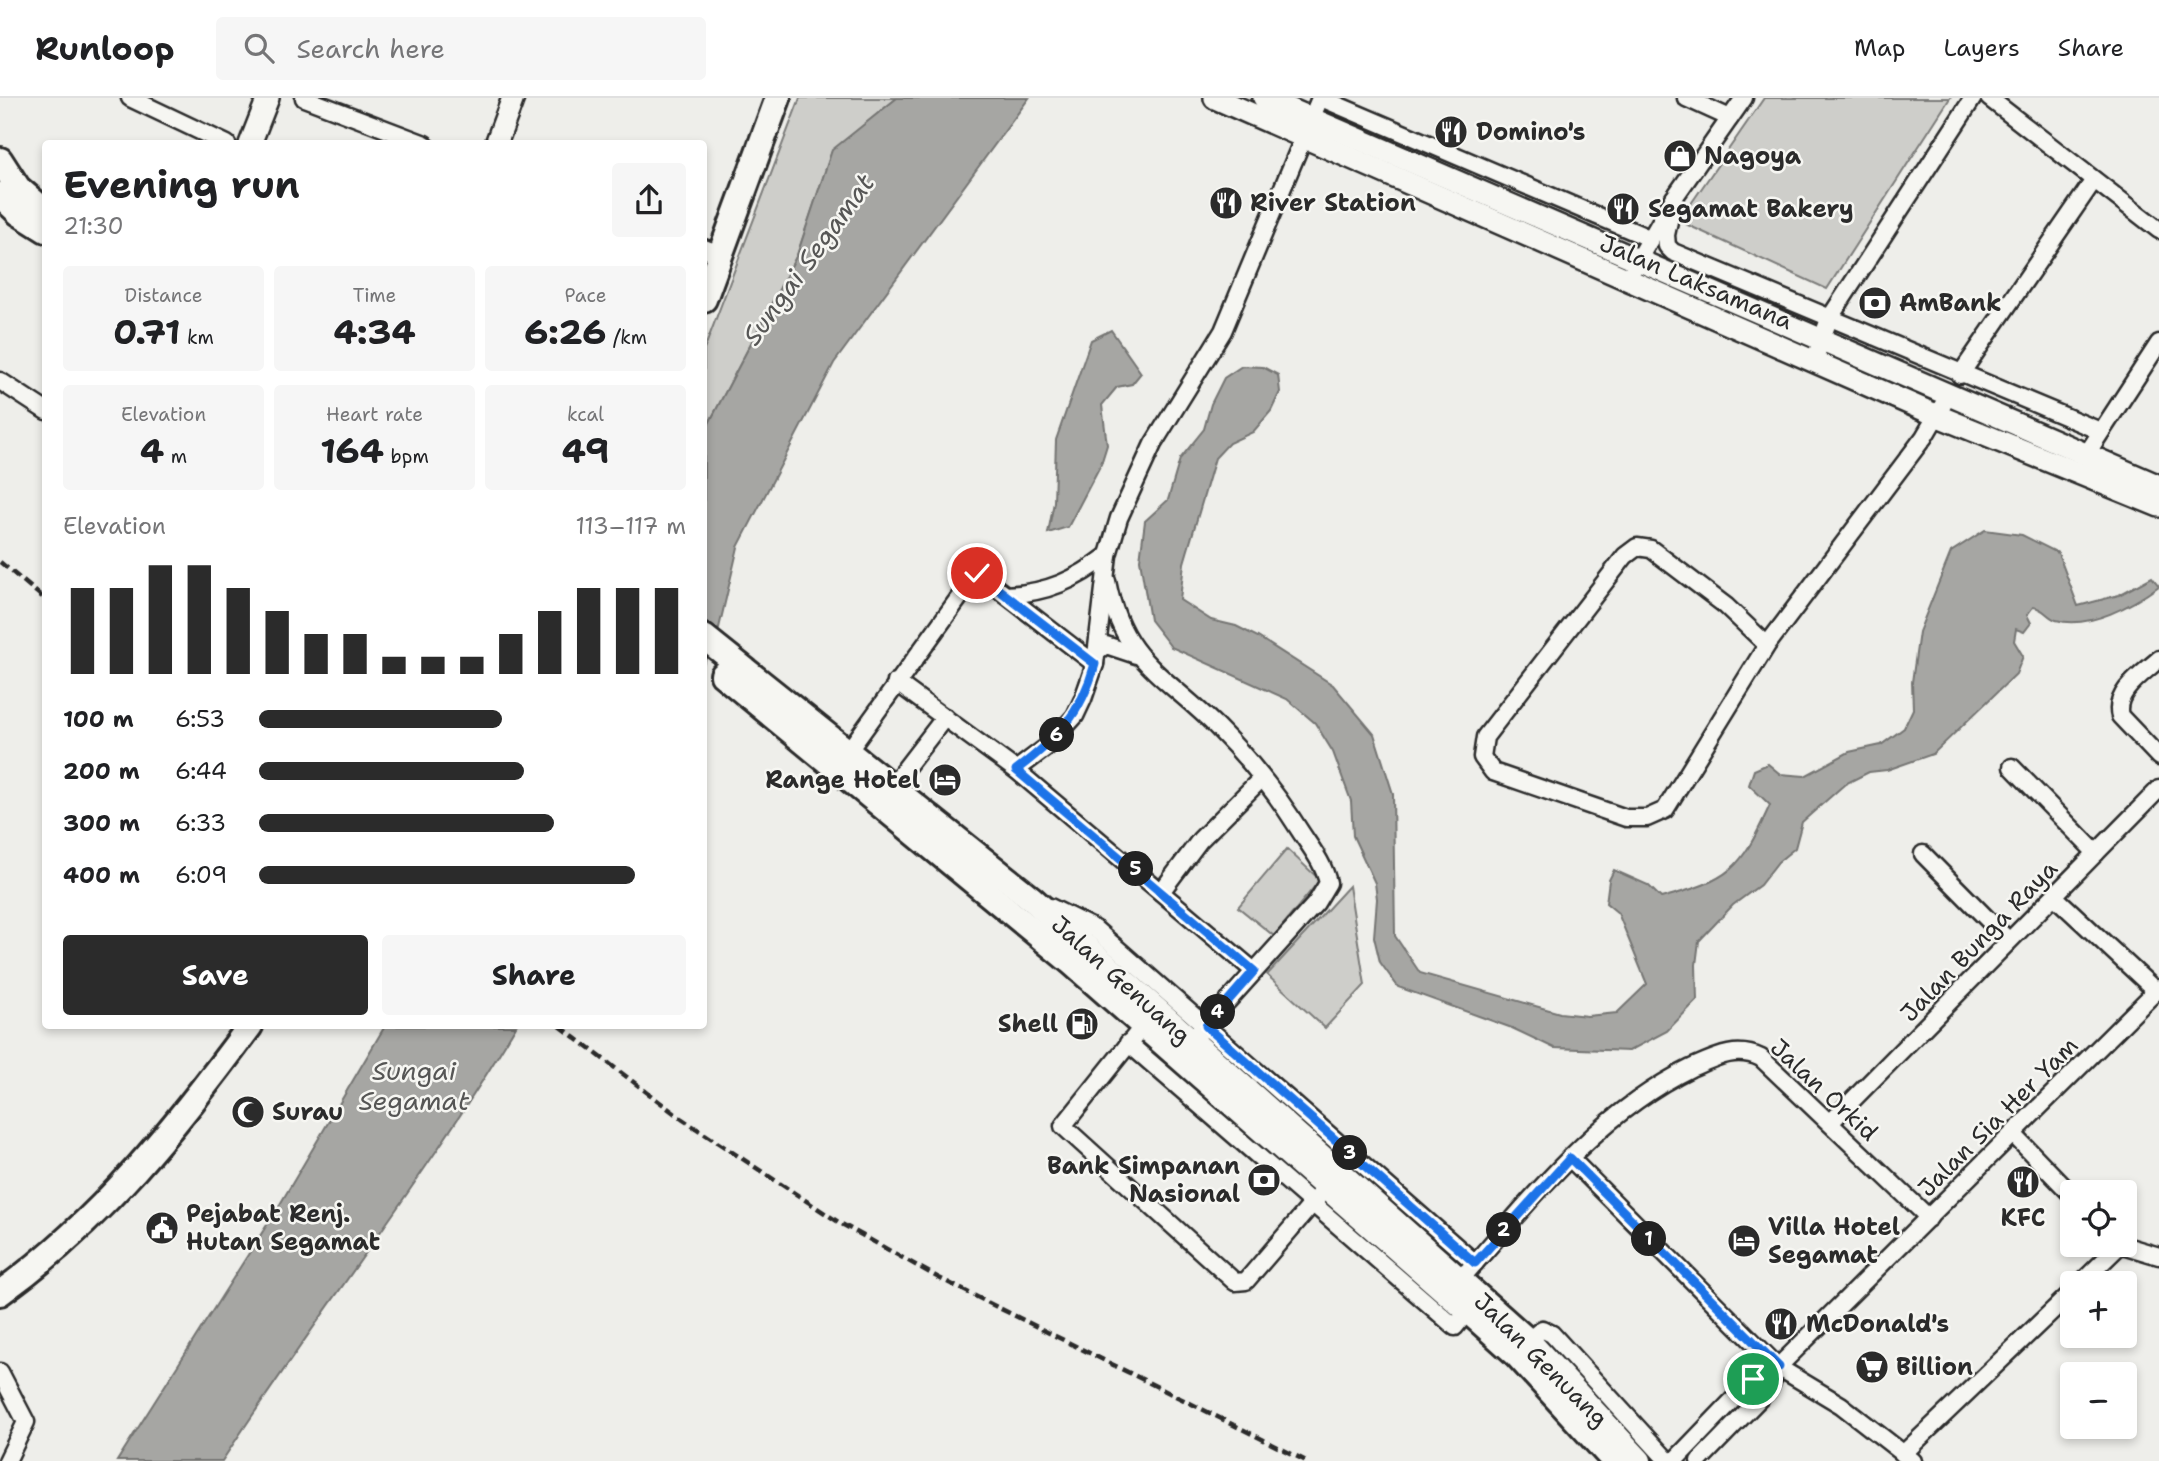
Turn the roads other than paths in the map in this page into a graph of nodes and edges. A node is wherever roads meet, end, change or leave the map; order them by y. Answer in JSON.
{"nodes":[{"id":1,"x":130,"y":98,"type":"edge"},
{"id":2,"x":268,"y":98,"type":"edge"},
{"id":3,"x":304,"y":98,"type":"edge"},
{"id":4,"x":513,"y":98,"type":"edge"},
{"id":5,"x":779,"y":98,"type":"edge"},
{"id":6,"x":1215,"y":98,"type":"edge"},
{"id":7,"x":1321,"y":98,"type":"edge"},
{"id":8,"x":1686,"y":98,"type":"edge"},
{"id":9,"x":1744,"y":98,"type":"edge"},
{"id":10,"x":1973,"y":98,"type":"edge"},
{"id":11,"x":1989,"y":98,"type":"edge"},
{"id":12,"x":1277,"y":107,"type":"edge"},
{"id":13,"x":1730,"y":118,"type":"junction"},
{"id":14,"x":1310,"y":129,"type":"junction"},
{"id":15,"x":219,"y":140,"type":"edge"},
{"id":16,"x":252,"y":140,"type":"edge"},
{"id":17,"x":414,"y":140,"type":"edge"},
{"id":18,"x":497,"y":140,"type":"edge"},
{"id":19,"x":0,"y":160,"type":"edge"},
{"id":20,"x":2094,"y":180,"type":"junction"},
{"id":21,"x":0,"y":195,"type":"edge"},
{"id":22,"x":1674,"y":198,"type":"junction"},
{"id":23,"x":42,"y":209,"type":"edge"},
{"id":24,"x":10,"y":212,"type":"edge"},
{"id":25,"x":42,"y":228,"type":"edge"},
{"id":26,"x":2156,"y":228,"type":"edge"},
{"id":27,"x":1649,"y":238,"type":"junction"},
{"id":28,"x":712,"y":251,"type":"edge"},
{"id":29,"x":1637,"y":262,"type":"junction"},
{"id":30,"x":707,"y":281,"type":"edge"},
{"id":31,"x":1627,"y":281,"type":"junction"},
{"id":32,"x":1829,"y":319,"type":"junction"},
{"id":33,"x":1821,"y":340,"type":"junction"},
{"id":34,"x":2159,"y":343,"type":"edge"},
{"id":35,"x":1814,"y":361,"type":"junction"},
{"id":36,"x":1960,"y":375,"type":"junction"},
{"id":37,"x":0,"y":381,"type":"edge"},
{"id":38,"x":8,"y":392,"type":"edge"},
{"id":39,"x":1948,"y":396,"type":"junction"},
{"id":40,"x":42,"y":409,"type":"edge"},
{"id":41,"x":1938,"y":416,"type":"junction"},
{"id":42,"x":2100,"y":432,"type":"junction"},
{"id":43,"x":2086,"y":455,"type":"junction"},
{"id":44,"x":2159,"y":486,"type":"edge"},
{"id":45,"x":2159,"y":506,"type":"edge"},
{"id":46,"x":1108,"y":555,"type":"junction"},
{"id":47,"x":1106,"y":577,"type":"junction"},
{"id":48,"x":1006,"y":595,"type":"junction"},
{"id":49,"x":707,"y":640,"type":"edge"},
{"id":50,"x":1768,"y":645,"type":"junction"},
{"id":51,"x":1138,"y":656,"type":"junction"},
{"id":52,"x":1095,"y":658,"type":"junction"},
{"id":53,"x":2159,"y":659,"type":"edge"},
{"id":54,"x":707,"y":661,"type":"edge"},
{"id":55,"x":896,"y":682,"type":"junction"},
{"id":56,"x":746,"y":684,"type":"junction"},
{"id":57,"x":945,"y":717,"type":"junction"},
{"id":58,"x":847,"y":753,"type":"junction"},
{"id":59,"x":2159,"y":757,"type":"edge"},
{"id":60,"x":2011,"y":767,"type":"dead end"},
{"id":61,"x":1016,"y":770,"type":"junction"},
{"id":62,"x":1262,"y":778,"type":"junction"},
{"id":63,"x":891,"y":787,"type":"junction"},
{"id":64,"x":2159,"y":789,"type":"edge"},
{"id":65,"x":957,"y":838,"type":"junction"},
{"id":66,"x":2096,"y":853,"type":"junction"},
{"id":67,"x":1923,"y":854,"type":"dead end"},
{"id":68,"x":955,"y":866,"type":"junction"},
{"id":69,"x":1002,"y":890,"type":"junction"},
{"id":70,"x":1161,"y":892,"type":"junction"},
{"id":71,"x":2054,"y":896,"type":"junction"},
{"id":72,"x":2008,"y":940,"type":"junction"},
{"id":73,"x":1254,"y":971,"type":"junction"},
{"id":74,"x":2155,"y":997,"type":"edge"},
{"id":75,"x":248,"y":1029,"type":"edge"},
{"id":76,"x":1136,"y":1035,"type":"junction"},
{"id":77,"x":1198,"y":1035,"type":"junction"},
{"id":78,"x":1830,"y":1123,"type":"junction"},
{"id":79,"x":2014,"y":1135,"type":"junction"},
{"id":80,"x":1570,"y":1158,"type":"junction"},
{"id":81,"x":2060,"y":1183,"type":"edge"},
{"id":82,"x":1327,"y":1187,"type":"junction"},
{"id":83,"x":1929,"y":1218,"type":"junction"},
{"id":84,"x":2137,"y":1250,"type":"edge"},
{"id":85,"x":2159,"y":1256,"type":"edge"},
{"id":86,"x":2108,"y":1257,"type":"edge"},
{"id":87,"x":1468,"y":1271,"type":"junction"},
{"id":88,"x":2093,"y":1271,"type":"edge"},
{"id":89,"x":0,"y":1293,"type":"edge"},
{"id":90,"x":2060,"y":1304,"type":"edge"},
{"id":91,"x":1528,"y":1341,"type":"junction"},
{"id":92,"x":1779,"y":1367,"type":"junction"},
{"id":93,"x":0,"y":1372,"type":"edge"},
{"id":94,"x":1908,"y":1457,"type":"edge"},
{"id":95,"x":1703,"y":1459,"type":"edge"},
{"id":96,"x":7,"y":1461,"type":"edge"},
{"id":97,"x":1614,"y":1461,"type":"edge"},
{"id":98,"x":1639,"y":1461,"type":"edge"},
{"id":99,"x":1668,"y":1461,"type":"edge"},
{"id":100,"x":1674,"y":1461,"type":"edge"}],
"edges":[{"from":1,"to":15,"type":"street"},
{"from":2,"to":16,"type":"main road"},
{"from":3,"to":17,"type":"street"},
{"from":4,"to":18,"type":"main road"},
{"from":5,"to":28,"type":"highway"},
{"from":6,"to":12,"type":"main road","name":"Jalan Laksamana"},
{"from":7,"to":14,"type":"street"},
{"from":7,"to":27,"type":"street"},
{"from":8,"to":13,"type":"street"},
{"from":9,"to":13,"type":"street"},
{"from":10,"to":32,"type":"street"},
{"from":11,"to":20,"type":"street"},
{"from":12,"to":14,"type":"main road","name":"Jalan Laksamana"},
{"from":13,"to":22,"type":"street"},
{"from":14,"to":29,"type":"main road","name":"Jalan Laksamana"},
{"from":14,"to":31,"type":"main road","name":"Jalan Laksamana"},
{"from":14,"to":46,"type":"street"},
{"from":19,"to":23,"type":"highway"},
{"from":20,"to":26,"type":"street"},
{"from":20,"to":36,"type":"street"},
{"from":21,"to":24,"type":"highway"},
{"from":22,"to":27,"type":"street"},
{"from":22,"to":32,"type":"street"},
{"from":24,"to":25,"type":"highway"},
{"from":27,"to":29,"type":"street"},
{"from":28,"to":30,"type":"highway"},
{"from":29,"to":31,"type":"street"},
{"from":29,"to":33,"type":"main road","name":"Jalan Laksamana"},
{"from":31,"to":35,"type":"main road","name":"Jalan Laksamana"},
{"from":32,"to":33,"type":"street"},
{"from":32,"to":36,"type":"street"},
{"from":33,"to":35,"type":"street"},
{"from":33,"to":39,"type":"main road","name":"Jalan Laksamana"},
{"from":34,"to":42,"type":"street"},
{"from":35,"to":41,"type":"main road","name":"Jalan Laksamana"},
{"from":36,"to":42,"type":"street"},
{"from":37,"to":38,"type":"street"},
{"from":38,"to":40,"type":"street"},
{"from":39,"to":41,"type":"street"},
{"from":39,"to":43,"type":"main road","name":"Jalan Laksamana"},
{"from":41,"to":45,"type":"main road","name":"Jalan Laksamana"},
{"from":41,"to":50,"type":"street"},
{"from":42,"to":43,"type":"street"},
{"from":43,"to":44,"type":"main road","name":"Jalan Laksamana"},
{"from":46,"to":47,"type":"street"},
{"from":46,"to":48,"type":"street"},
{"from":47,"to":51,"type":"street"},
{"from":47,"to":52,"type":"street"},
{"from":48,"to":52,"type":"street"},
{"from":48,"to":55,"type":"street"},
{"from":49,"to":56,"type":"highway","name":"Jalan Genuang"},
{"from":50,"to":50,"type":"street"},
{"from":51,"to":52,"type":"street"},
{"from":51,"to":62,"type":"street"},
{"from":52,"to":61,"type":"street"},
{"from":53,"to":59,"type":"street"},
{"from":54,"to":56,"type":"highway","name":"Jalan Genuang"},
{"from":55,"to":57,"type":"street"},
{"from":55,"to":58,"type":"street"},
{"from":56,"to":58,"type":"highway","name":"Jalan Genuang"},
{"from":56,"to":68,"type":"highway","name":"Jalan Genuang"},
{"from":57,"to":61,"type":"street"},
{"from":57,"to":63,"type":"street"},
{"from":58,"to":63,"type":"highway","name":"Jalan Genuang"},
{"from":60,"to":66,"type":"street"},
{"from":61,"to":70,"type":"street"},
{"from":62,"to":70,"type":"street"},
{"from":62,"to":73,"type":"street"},
{"from":63,"to":65,"type":"highway","name":"Jalan Genuang"},
{"from":64,"to":66,"type":"street","name":"Jalan Bunga Raya"},
{"from":65,"to":68,"type":"highway"},
{"from":65,"to":69,"type":"highway","name":"Jalan Genuang"},
{"from":66,"to":71,"type":"street","name":"Jalan Bunga Raya"},
{"from":67,"to":72,"type":"street"},
{"from":68,"to":69,"type":"highway","name":"Jalan Genuang"},
{"from":69,"to":76,"type":"highway","name":"Jalan Genuang"},
{"from":69,"to":77,"type":"highway","name":"Jalan Genuang"},
{"from":70,"to":73,"type":"street"},
{"from":71,"to":72,"type":"street","name":"Jalan Bunga Raya"},
{"from":71,"to":74,"type":"street"},
{"from":72,"to":78,"type":"street","name":"Jalan Bunga Raya"},
{"from":73,"to":77,"type":"street"},
{"from":74,"to":79,"type":"street","name":"Jalan Sia Her Yam"},
{"from":75,"to":89,"type":"highway"},
{"from":76,"to":82,"type":"highway","name":"Jalan Genuang"},
{"from":76,"to":82,"type":"street"},
{"from":77,"to":82,"type":"highway","name":"Jalan Genuang"},
{"from":77,"to":87,"type":"street"},
{"from":78,"to":80,"type":"street","name":"Jalan Orkid"},
{"from":78,"to":83,"type":"street","name":"Jalan Orkid"},
{"from":79,"to":81,"type":"street"},
{"from":79,"to":83,"type":"street","name":"Jalan Sia Her Yam"},
{"from":80,"to":87,"type":"street","name":"Jalan Orkid"},
{"from":80,"to":92,"type":"street"},
{"from":82,"to":87,"type":"highway","name":"Jalan Genuang"},
{"from":82,"to":97,"type":"highway","name":"Jalan Genuang"},
{"from":83,"to":92,"type":"street","name":"Jalan Sia Her Yam"},
{"from":84,"to":85,"type":"street"},
{"from":86,"to":88,"type":"street"},
{"from":87,"to":91,"type":"highway","name":"Jalan Genuang"},
{"from":90,"to":94,"type":"street"},
{"from":91,"to":98,"type":"highway","name":"Jalan Genuang"},
{"from":91,"to":99,"type":"street"},
{"from":92,"to":94,"type":"street"},
{"from":92,"to":95,"type":"street","name":"Jalan Sia Her Yam"},
{"from":92,"to":100,"type":"street","name":"Jalan Sia Her Yam"},
{"from":93,"to":96,"type":"street"}]}
